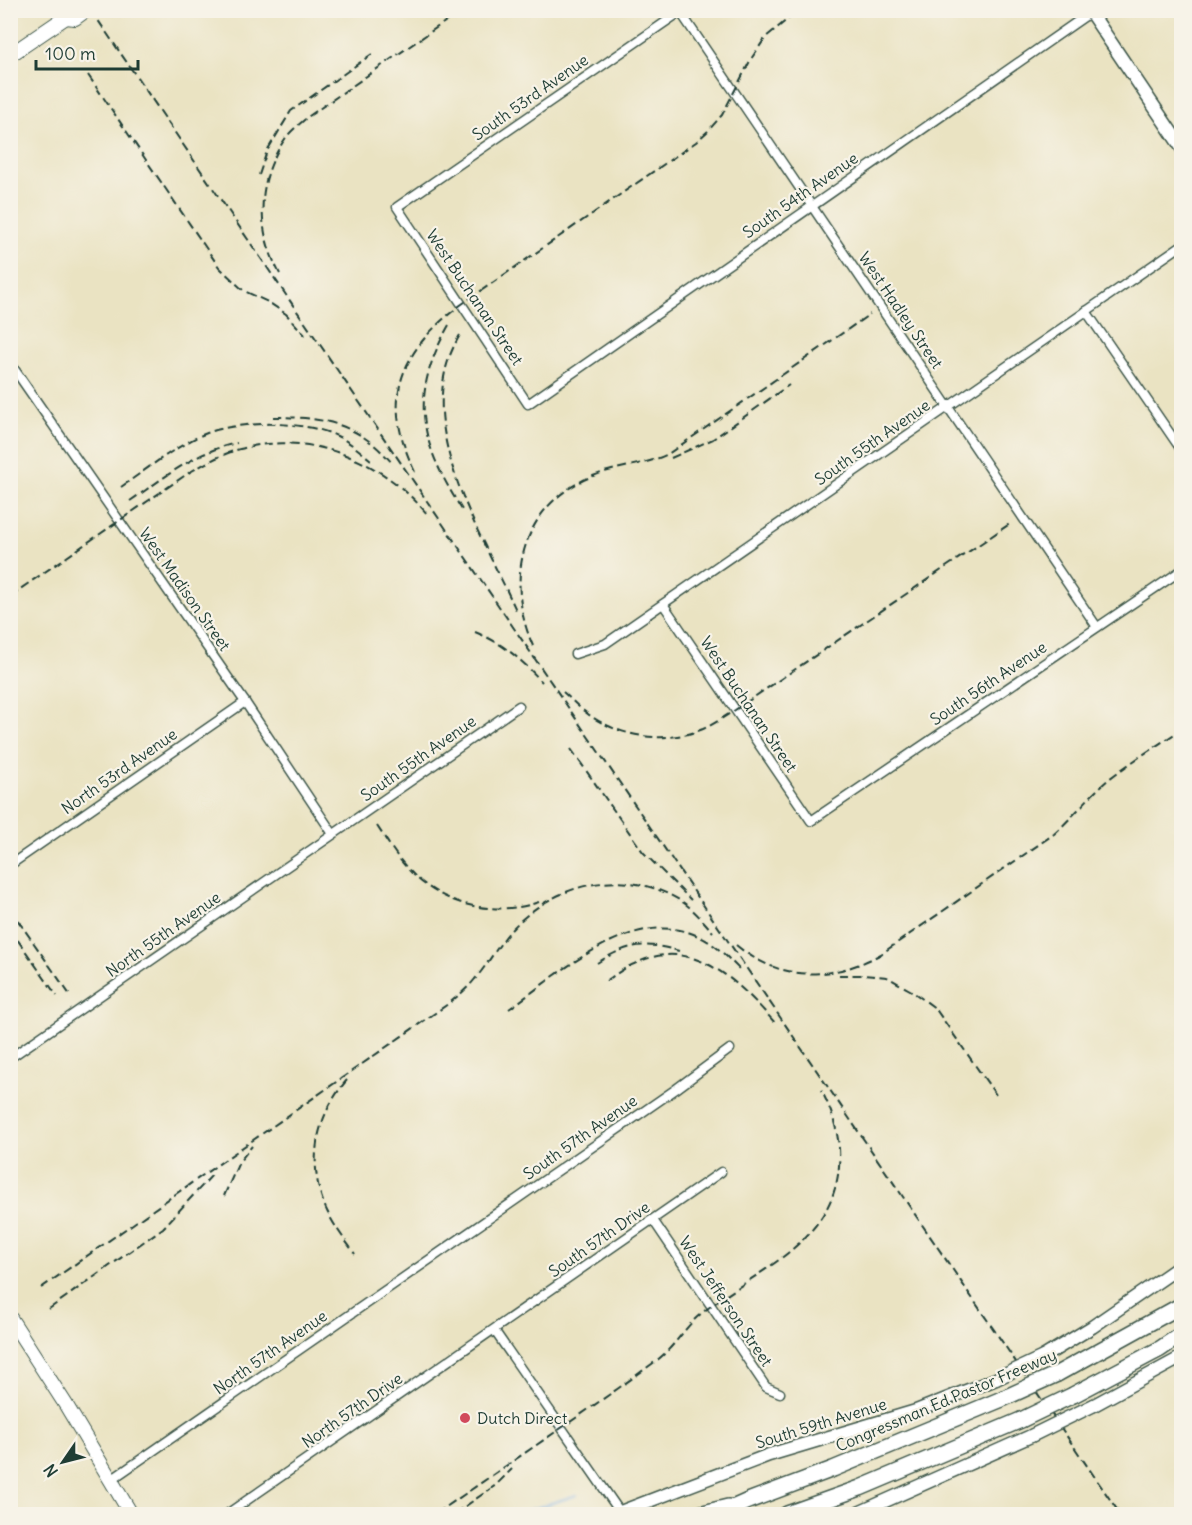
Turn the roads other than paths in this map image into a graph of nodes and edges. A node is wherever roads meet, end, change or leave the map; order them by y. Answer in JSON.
{"nodes":[{"id":1,"x":86,"y":10,"type":"edge"},
{"id":2,"x":679,"y":11,"type":"edge"},
{"id":3,"x":1090,"y":11,"type":"edge"},
{"id":4,"x":67,"y":14,"type":"edge"},
{"id":5,"x":10,"y":56,"type":"edge"},
{"id":6,"x":1182,"y":148,"type":"edge"},
{"id":7,"x":811,"y":205,"type":"junction"},
{"id":8,"x":397,"y":207,"type":"joint"},
{"id":9,"x":1182,"y":245,"type":"edge"},
{"id":10,"x":1086,"y":311,"type":"junction"},
{"id":11,"x":10,"y":363,"type":"edge"},
{"id":12,"x":528,"y":404,"type":"joint"},
{"id":13,"x":949,"y":407,"type":"junction"},
{"id":14,"x":1182,"y":451,"type":"edge"},
{"id":15,"x":1182,"y":570,"type":"edge"},
{"id":16,"x":663,"y":604,"type":"junction"},
{"id":17,"x":1097,"y":627,"type":"junction"},
{"id":18,"x":575,"y":654,"type":"dead end"},
{"id":19,"x":245,"y":702,"type":"junction"},
{"id":20,"x":519,"y":706,"type":"dead end"},
{"id":21,"x":811,"y":820,"type":"joint"},
{"id":22,"x":333,"y":834,"type":"junction"},
{"id":23,"x":10,"y":865,"type":"edge"},
{"id":24,"x":730,"y":1049,"type":"dead end"},
{"id":25,"x":10,"y":1058,"type":"edge"},
{"id":26,"x":721,"y":1172,"type":"dead end"},
{"id":27,"x":652,"y":1220,"type":"junction"},
{"id":28,"x":447,"y":1248,"type":"joint"},
{"id":29,"x":1182,"y":1266,"type":"edge"},
{"id":30,"x":1182,"y":1296,"type":"edge"},
{"id":31,"x":1182,"y":1305,"type":"edge"},
{"id":32,"x":10,"y":1318,"type":"edge"},
{"id":33,"x":1155,"y":1322,"type":"junction"},
{"id":34,"x":494,"y":1330,"type":"junction"},
{"id":35,"x":1182,"y":1334,"type":"edge"},
{"id":36,"x":1182,"y":1340,"type":"edge"},
{"id":37,"x":1160,"y":1349,"type":"junction"},
{"id":38,"x":1182,"y":1358,"type":"edge"},
{"id":39,"x":780,"y":1393,"type":"dead end"},
{"id":40,"x":111,"y":1480,"type":"junction"},
{"id":41,"x":860,"y":1488,"type":"junction"},
{"id":42,"x":748,"y":1501,"type":"junction"},
{"id":43,"x":617,"y":1513,"type":"edge"},
{"id":44,"x":131,"y":1515,"type":"edge"},
{"id":45,"x":227,"y":1515,"type":"edge"},
{"id":46,"x":699,"y":1515,"type":"edge"},
{"id":47,"x":719,"y":1515,"type":"edge"},
{"id":48,"x":787,"y":1515,"type":"edge"},
{"id":49,"x":813,"y":1515,"type":"edge"},
{"id":50,"x":856,"y":1515,"type":"edge"}],
"edges":[{"from":1,"to":4,"type":"main road"},
{"from":2,"to":7,"type":"street","name":"West Hadley Street"},
{"from":2,"to":8,"type":"street","name":"South 53rd Avenue"},
{"from":3,"to":6,"type":"main road"},
{"from":3,"to":7,"type":"street","name":"South 54th Avenue"},
{"from":4,"to":5,"type":"main road"},
{"from":7,"to":12,"type":"street","name":"South 54th Avenue"},
{"from":7,"to":13,"type":"street","name":"West Hadley Street"},
{"from":8,"to":12,"type":"street","name":"West Buchanan Street"},
{"from":9,"to":10,"type":"street","name":"South 55th Avenue"},
{"from":10,"to":13,"type":"street","name":"South 55th Avenue"},
{"from":10,"to":14,"type":"street"},
{"from":11,"to":19,"type":"street","name":"West Madison Street"},
{"from":13,"to":16,"type":"street","name":"South 55th Avenue"},
{"from":13,"to":17,"type":"street","name":"West Hadley Street"},
{"from":15,"to":17,"type":"street","name":"South 56th Avenue"},
{"from":16,"to":18,"type":"street","name":"South 55th Avenue"},
{"from":16,"to":21,"type":"street","name":"West Buchanan Street"},
{"from":17,"to":21,"type":"street","name":"South 56th Avenue"},
{"from":19,"to":22,"type":"street","name":"West Madison Street"},
{"from":19,"to":23,"type":"street","name":"North 53rd Avenue"},
{"from":20,"to":22,"type":"street","name":"South 55th Avenue"},
{"from":22,"to":25,"type":"street","name":"North 55th Avenue"},
{"from":24,"to":28,"type":"street","name":"South 57th Avenue"},
{"from":26,"to":27,"type":"street","name":"South 57th Drive"},
{"from":27,"to":34,"type":"street","name":"South 57th Drive"},
{"from":27,"to":39,"type":"street","name":"West Jefferson Street"},
{"from":28,"to":40,"type":"street","name":"North 57th Avenue"},
{"from":29,"to":43,"type":"main road","name":"South 59th Avenue","bridge":true},
{"from":30,"to":33,"type":"highway"},
{"from":31,"to":33,"type":"highway","name":"Congressman Ed Pastor Freeway"},
{"from":32,"to":40,"type":"main road"},
{"from":33,"to":42,"type":"highway","name":"Congressman Ed Pastor Freeway","bridge":true},
{"from":34,"to":43,"type":"street"},
{"from":34,"to":45,"type":"street","name":"North 57th Drive"},
{"from":35,"to":37,"type":"highway"},
{"from":36,"to":37,"type":"highway"},
{"from":37,"to":41,"type":"highway","bridge":true},
{"from":38,"to":50,"type":"main road","bridge":true},
{"from":40,"to":44,"type":"main road"},
{"from":41,"to":48,"type":"highway"},
{"from":41,"to":49,"type":"highway"},
{"from":42,"to":46,"type":"highway"},
{"from":42,"to":47,"type":"highway","name":"Congressman Ed Pastor Freeway"}]}
